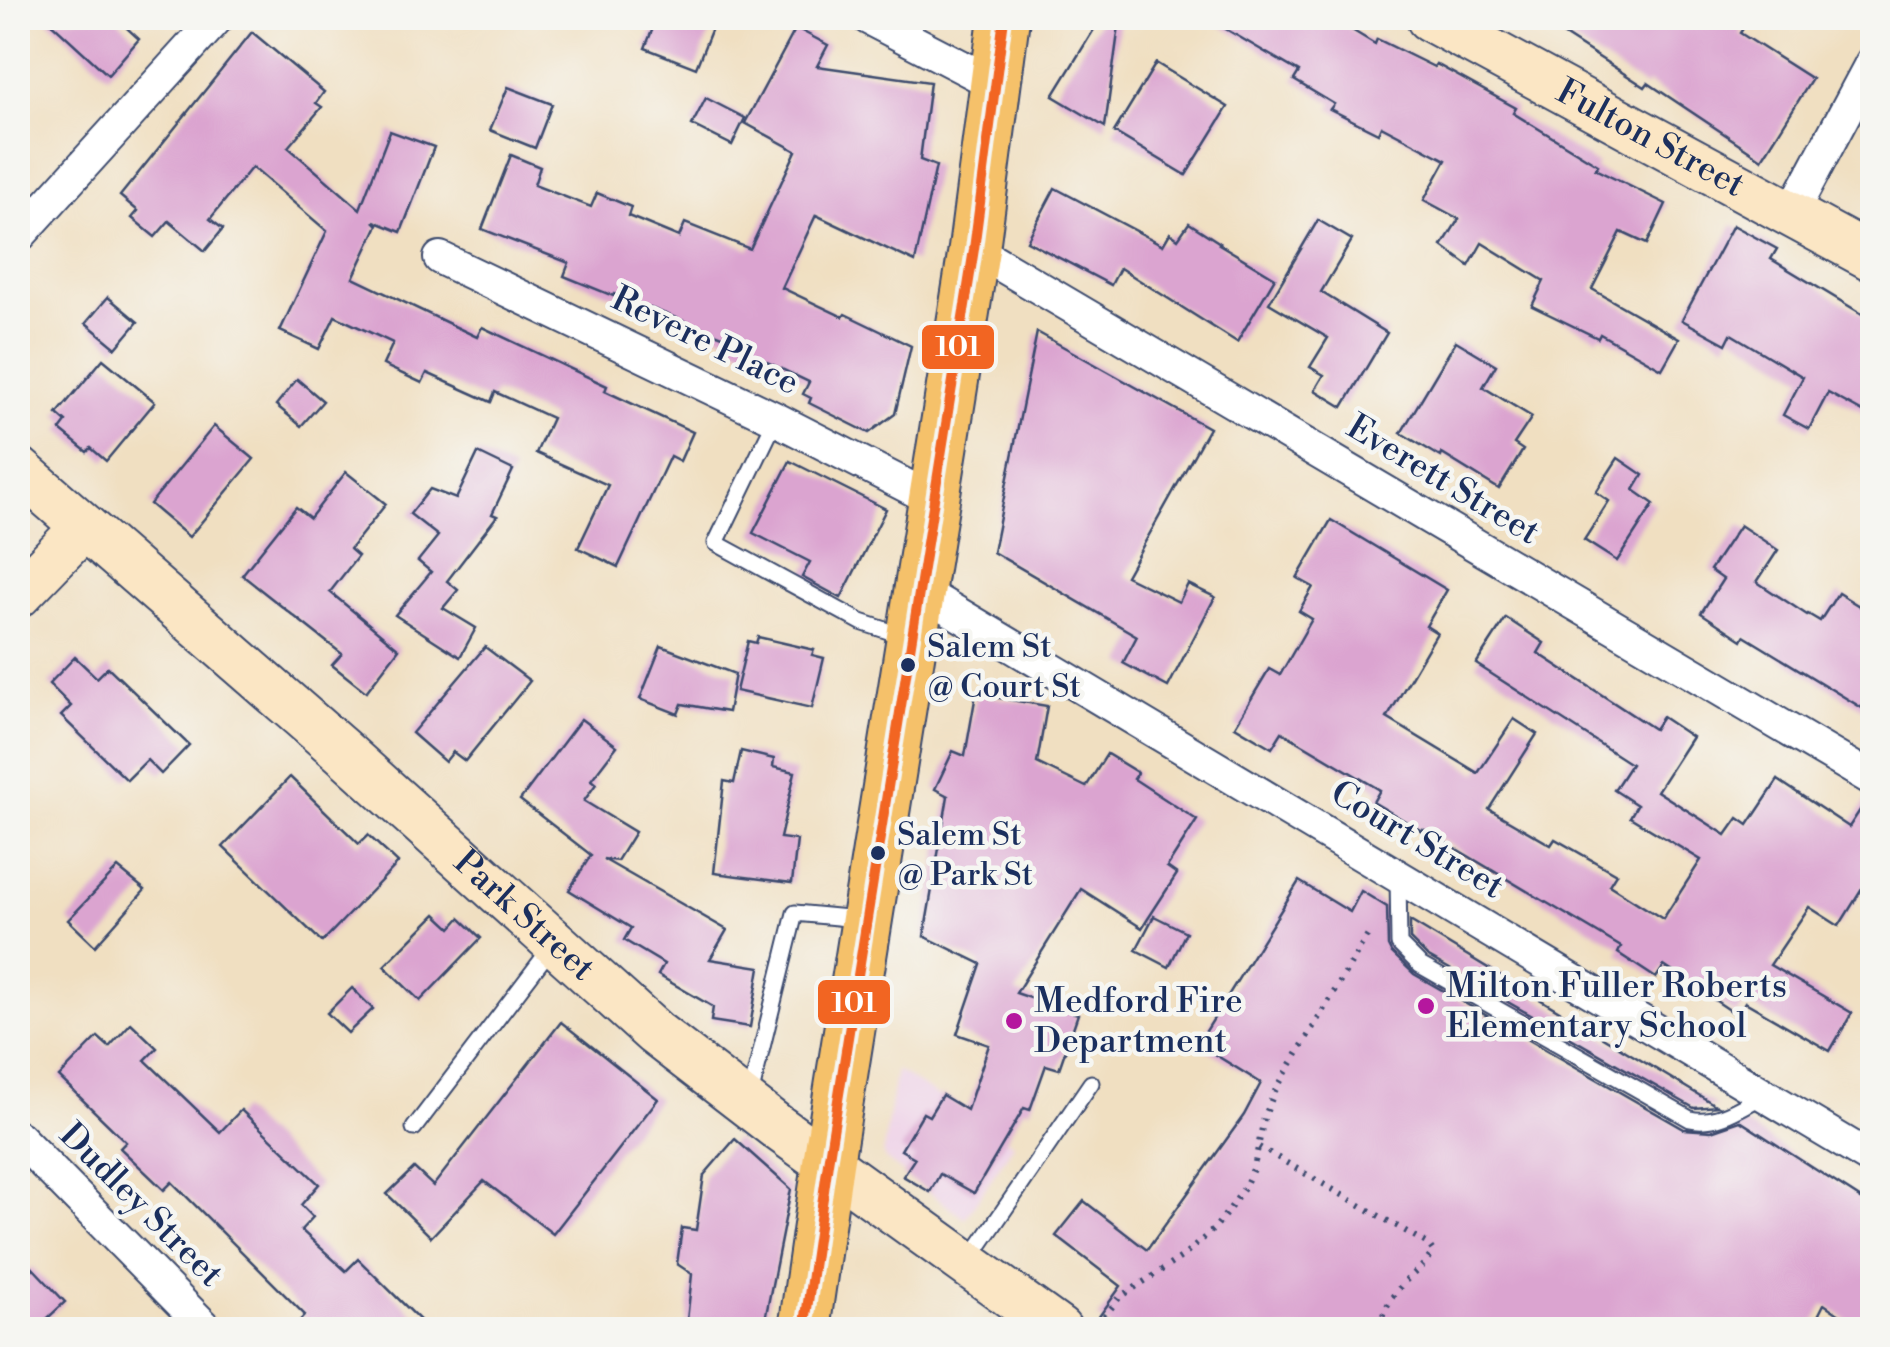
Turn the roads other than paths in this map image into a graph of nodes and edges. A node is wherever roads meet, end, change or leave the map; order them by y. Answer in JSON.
{"nodes":[{"id":1,"x":217,"y":18,"type":"edge"},
{"id":2,"x":868,"y":18,"type":"edge"},
{"id":3,"x":1004,"y":18,"type":"edge"},
{"id":4,"x":1428,"y":18,"type":"edge"},
{"id":5,"x":1872,"y":62,"type":"edge"},
{"id":6,"x":997,"y":84,"type":"junction"},
{"id":7,"x":1791,"y":214,"type":"junction"},
{"id":8,"x":18,"y":238,"type":"edge"},
{"id":9,"x":974,"y":249,"type":"junction"},
{"id":10,"x":440,"y":258,"type":"dead end"},
{"id":11,"x":1872,"y":258,"type":"edge"},
{"id":12,"x":776,"y":419,"type":"junction"},
{"id":13,"x":18,"y":469,"type":"edge"},
{"id":14,"x":934,"y":500,"type":"junction"},
{"id":15,"x":84,"y":527,"type":"junction"},
{"id":16,"x":18,"y":595,"type":"edge"},
{"id":17,"x":916,"y":615,"type":"junction"},
{"id":18,"x":1872,"y":780,"type":"edge"},
{"id":19,"x":1398,"y":876,"type":"junction"},
{"id":20,"x":867,"y":920,"type":"junction"},
{"id":21,"x":555,"y":943,"type":"junction"},
{"id":22,"x":1091,"y":1083,"type":"dead end"},
{"id":23,"x":1764,"y":1095,"type":"junction"},
{"id":24,"x":748,"y":1105,"type":"junction"},
{"id":25,"x":414,"y":1128,"type":"dead end"},
{"id":26,"x":18,"y":1137,"type":"edge"},
{"id":27,"x":1872,"y":1159,"type":"edge"},
{"id":28,"x":828,"y":1163,"type":"junction"},
{"id":29,"x":968,"y":1263,"type":"junction"},
{"id":30,"x":1079,"y":1327,"type":"edge"},
{"id":31,"x":208,"y":1330,"type":"edge"},
{"id":32,"x":804,"y":1330,"type":"edge"}],
"edges":[{"from":1,"to":8,"type":"street"},
{"from":2,"to":6,"type":"street"},
{"from":3,"to":6,"type":"main road"},
{"from":4,"to":7,"type":"street","name":"Fulton Street"},
{"from":5,"to":7,"type":"street"},
{"from":6,"to":9,"type":"main road"},
{"from":7,"to":11,"type":"street","name":"Fulton Street"},
{"from":9,"to":14,"type":"main road"},
{"from":9,"to":18,"type":"street","name":"Everett Street"},
{"from":10,"to":12,"type":"street","name":"Revere Place"},
{"from":12,"to":14,"type":"street","name":"Revere Place"},
{"from":12,"to":17,"type":"lane"},
{"from":13,"to":15,"type":"street","name":"Park Street"},
{"from":14,"to":17,"type":"main road"},
{"from":15,"to":16,"type":"street"},
{"from":15,"to":21,"type":"street","name":"Park Street"},
{"from":17,"to":19,"type":"street","name":"Court Street"},
{"from":17,"to":20,"type":"main road"},
{"from":19,"to":23,"type":"street","name":"Court Street"},
{"from":19,"to":23,"type":"lane"},
{"from":20,"to":24,"type":"lane"},
{"from":20,"to":28,"type":"main road"},
{"from":21,"to":24,"type":"street","name":"Park Street"},
{"from":21,"to":25,"type":"lane"},
{"from":22,"to":29,"type":"lane"},
{"from":23,"to":27,"type":"street","name":"Court Street"},
{"from":24,"to":28,"type":"street","name":"Park Street"},
{"from":26,"to":31,"type":"street","name":"Dudley Street"},
{"from":28,"to":29,"type":"street","name":"Park Street"},
{"from":28,"to":32,"type":"main road"},
{"from":29,"to":30,"type":"street","name":"Park Street"}]}
